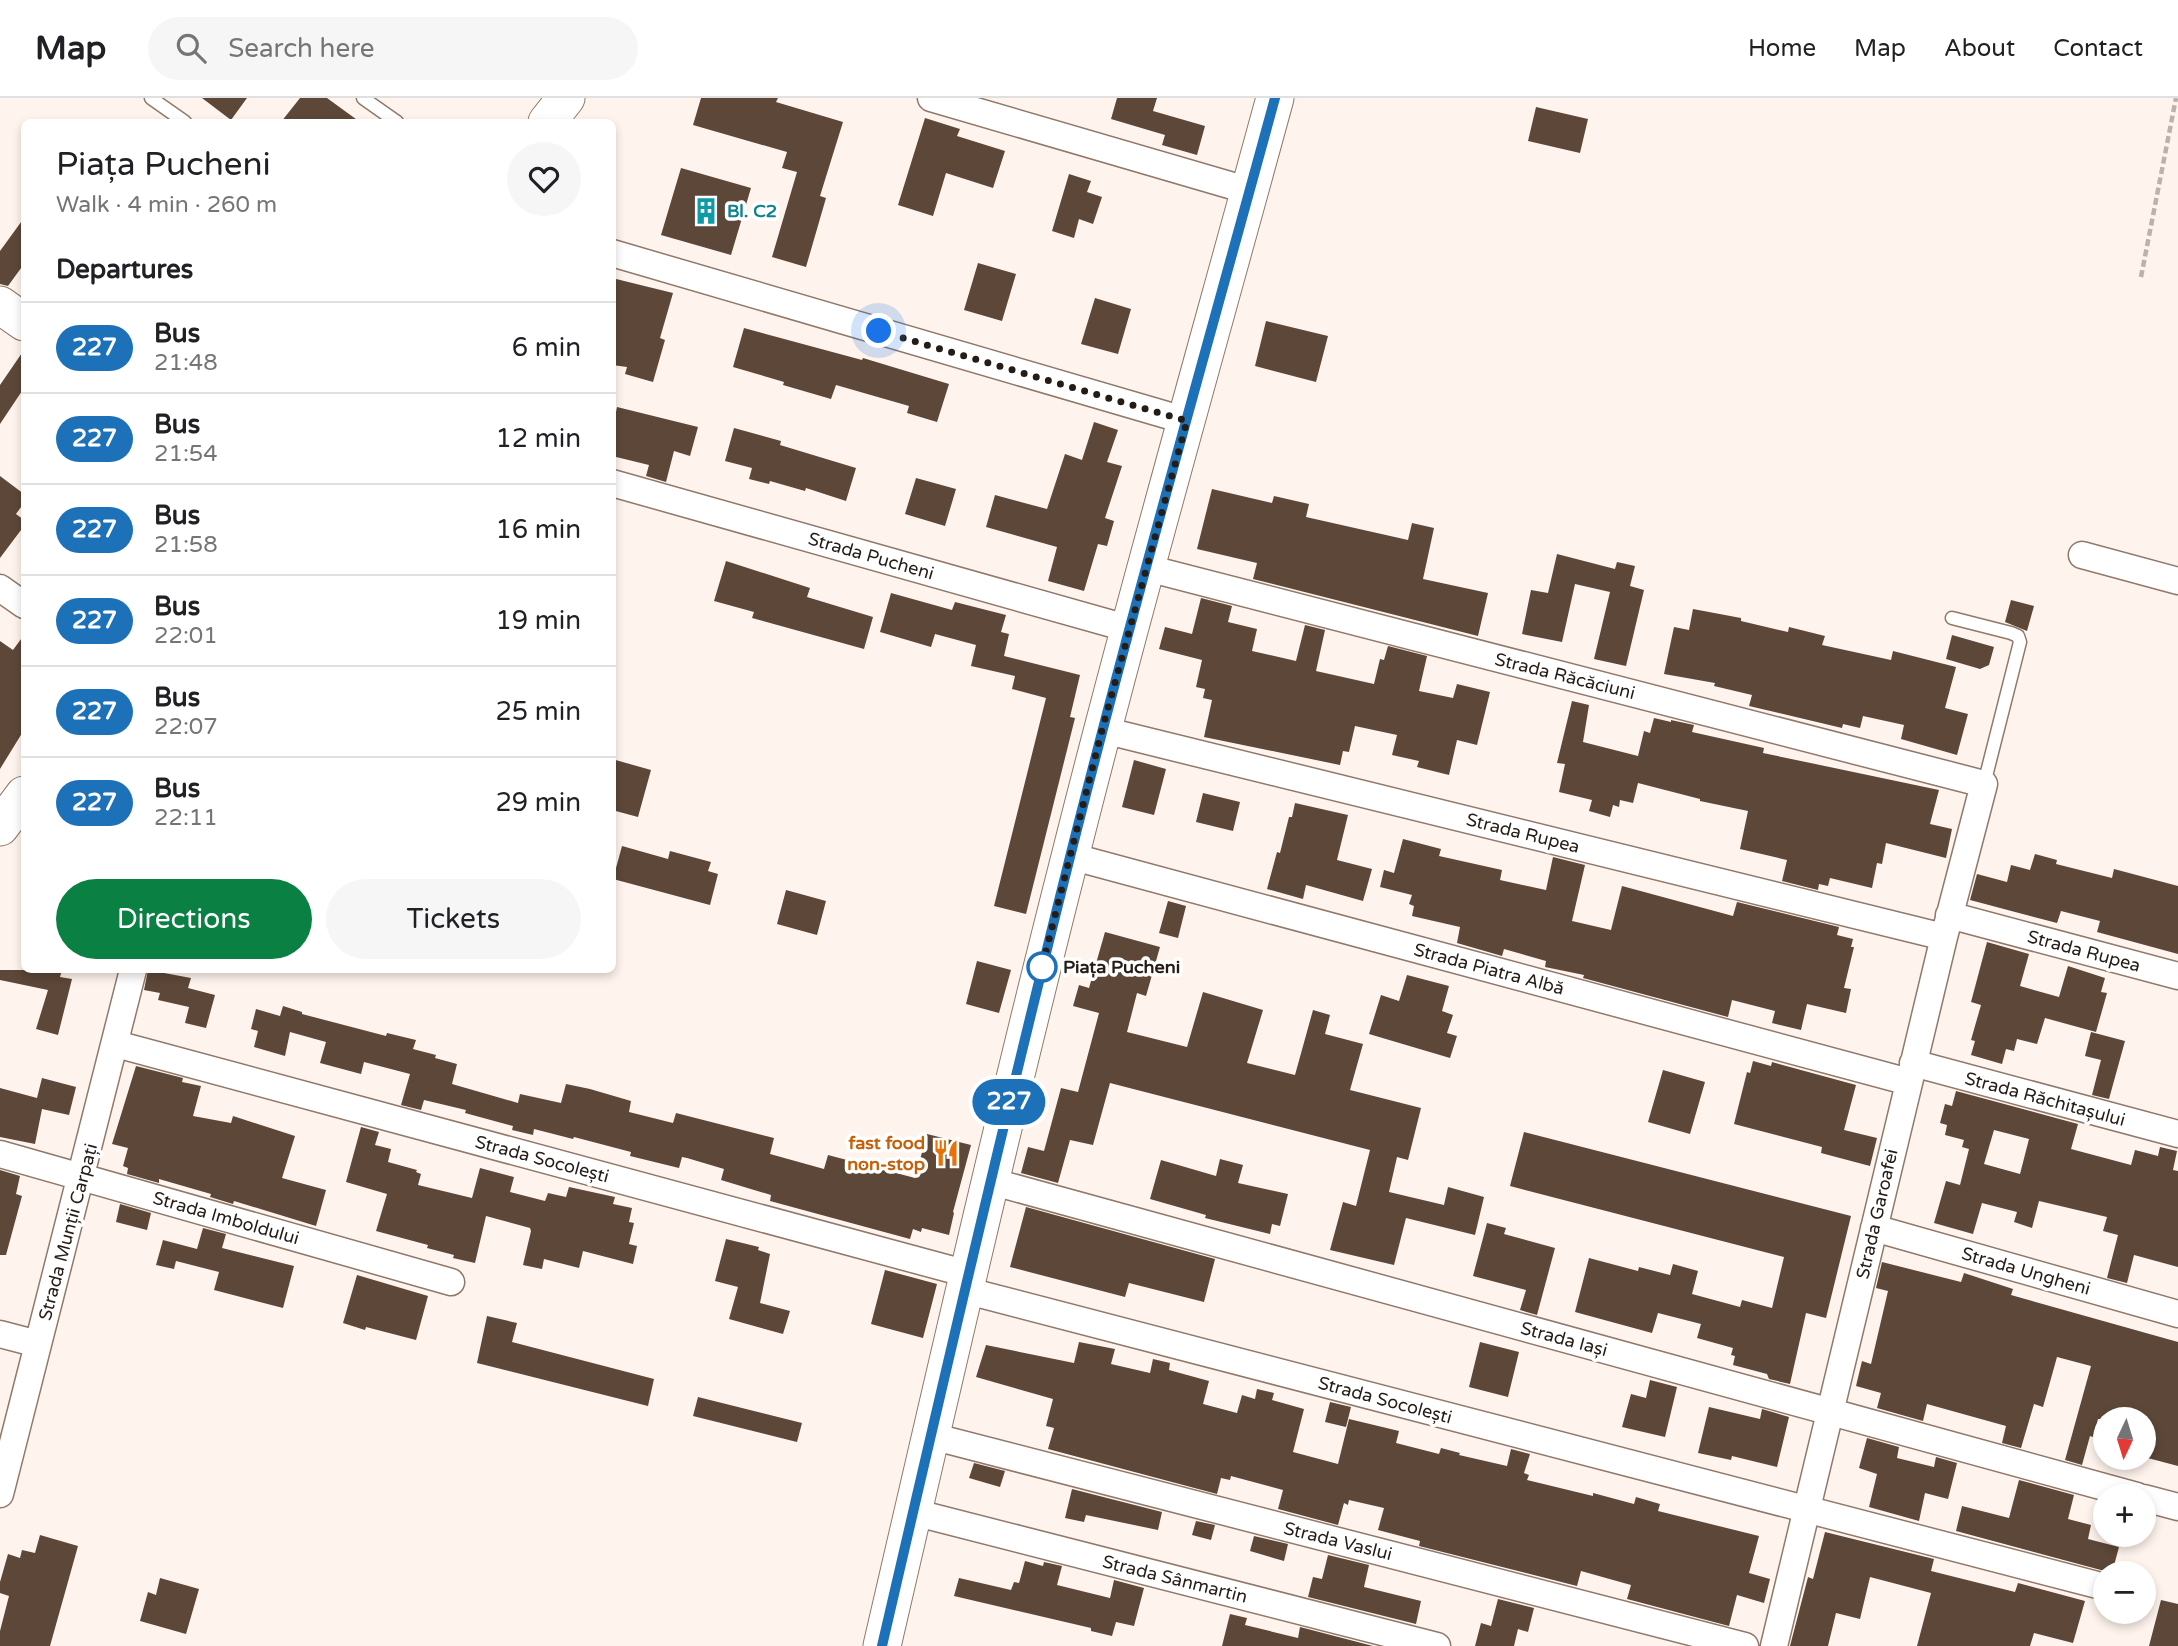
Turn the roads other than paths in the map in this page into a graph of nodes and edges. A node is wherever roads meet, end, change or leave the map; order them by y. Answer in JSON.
{"nodes":[{"id":1,"x":151,"y":98,"type":"edge"},
{"id":2,"x":363,"y":98,"type":"edge"},
{"id":3,"x":566,"y":98,"type":"edge"},
{"id":4,"x":931,"y":98,"type":"edge"},
{"id":5,"x":1275,"y":98,"type":"edge"},
{"id":6,"x":181,"y":119,"type":"edge"},
{"id":7,"x":393,"y":119,"type":"edge"},
{"id":8,"x":549,"y":119,"type":"edge"},
{"id":9,"x":1250,"y":191,"type":"junction"},
{"id":10,"x":616,"y":254,"type":"edge"},
{"id":11,"x":0,"y":305,"type":"edge"},
{"id":12,"x":21,"y":321,"type":"edge"},
{"id":13,"x":1187,"y":421,"type":"junction"},
{"id":14,"x":616,"y":484,"type":"edge"},
{"id":15,"x":2082,"y":555,"type":"dead end"},
{"id":16,"x":1147,"y":568,"type":"junction"},
{"id":17,"x":2178,"y":581,"type":"edge"},
{"id":18,"x":0,"y":588,"type":"edge"},
{"id":19,"x":21,"y":604,"type":"edge"},
{"id":20,"x":1952,"y":618,"type":"dead end"},
{"id":21,"x":1130,"y":629,"type":"junction"},
{"id":22,"x":1102,"y":730,"type":"junction"},
{"id":23,"x":1984,"y":784,"type":"junction"},
{"id":24,"x":21,"y":799,"type":"edge"},
{"id":25,"x":0,"y":827,"type":"edge"},
{"id":26,"x":1070,"y":856,"type":"junction"},
{"id":27,"x":1946,"y":926,"type":"junction"},
{"id":28,"x":132,"y":973,"type":"edge"},
{"id":29,"x":2178,"y":976,"type":"edge"},
{"id":30,"x":116,"y":1044,"type":"junction"},
{"id":31,"x":1911,"y":1072,"type":"junction"},
{"id":32,"x":2178,"y":1135,"type":"edge"},
{"id":33,"x":0,"y":1154,"type":"edge"},
{"id":34,"x":82,"y":1178,"type":"junction"},
{"id":35,"x":990,"y":1181,"type":"junction"},
{"id":36,"x":1874,"y":1228,"type":"junction"},
{"id":37,"x":451,"y":1282,"type":"dead end"},
{"id":38,"x":966,"y":1282,"type":"junction"},
{"id":39,"x":2178,"y":1314,"type":"edge"},
{"id":40,"x":0,"y":1334,"type":"edge"},
{"id":41,"x":38,"y":1344,"type":"junction"},
{"id":42,"x":1829,"y":1412,"type":"junction"},
{"id":43,"x":931,"y":1436,"type":"junction"},
{"id":44,"x":2093,"y":1484,"type":"edge"},
{"id":45,"x":0,"y":1494,"type":"edge"},
{"id":46,"x":2156,"y":1501,"type":"edge"},
{"id":47,"x":2178,"y":1507,"type":"edge"},
{"id":48,"x":1806,"y":1510,"type":"junction"},
{"id":49,"x":913,"y":1513,"type":"junction"},
{"id":50,"x":2093,"y":1584,"type":"edge"},
{"id":51,"x":882,"y":1646,"type":"edge"},
{"id":52,"x":1437,"y":1646,"type":"edge"},
{"id":53,"x":1745,"y":1646,"type":"edge"},
{"id":54,"x":1774,"y":1646,"type":"edge"}],
"edges":[{"from":1,"to":6,"type":"lane"},
{"from":2,"to":7,"type":"lane"},
{"from":3,"to":8,"type":"street"},
{"from":4,"to":9,"type":"street"},
{"from":5,"to":9,"type":"street"},
{"from":9,"to":13,"type":"street"},
{"from":10,"to":13,"type":"street"},
{"from":11,"to":12,"type":"street"},
{"from":13,"to":16,"type":"street"},
{"from":14,"to":21,"type":"street","name":"Strada Pucheni"},
{"from":15,"to":17,"type":"street"},
{"from":16,"to":21,"type":"street"},
{"from":16,"to":23,"type":"street","name":"Strada Răcăciuni"},
{"from":18,"to":19,"type":"street"},
{"from":20,"to":23,"type":"lane"},
{"from":21,"to":22,"type":"street"},
{"from":22,"to":26,"type":"street"},
{"from":22,"to":27,"type":"street","name":"Strada Rupea"},
{"from":23,"to":27,"type":"street","name":"Strada Garoafei"},
{"from":24,"to":25,"type":"street"},
{"from":26,"to":31,"type":"street","name":"Strada Piatra Albă"},
{"from":26,"to":35,"type":"street"},
{"from":27,"to":29,"type":"street","name":"Strada Rupea"},
{"from":27,"to":31,"type":"street","name":"Strada Garoafei"},
{"from":28,"to":30,"type":"street","name":"Strada Munții Carpați"},
{"from":30,"to":34,"type":"street","name":"Strada Munții Carpați"},
{"from":30,"to":38,"type":"street","name":"Strada Socolești"},
{"from":31,"to":32,"type":"street","name":"Strada Răchitașului"},
{"from":31,"to":36,"type":"street","name":"Strada Garoafei"},
{"from":33,"to":34,"type":"street","name":"Strada Imboldului"},
{"from":34,"to":37,"type":"street","name":"Strada Imboldului"},
{"from":34,"to":41,"type":"street","name":"Strada Munții Carpați"},
{"from":35,"to":38,"type":"street"},
{"from":35,"to":42,"type":"street","name":"Strada Iași"},
{"from":36,"to":39,"type":"street","name":"Strada Ungheni"},
{"from":36,"to":42,"type":"street","name":"Strada Garoafei"},
{"from":38,"to":43,"type":"street"},
{"from":38,"to":48,"type":"street","name":"Strada Socolești"},
{"from":40,"to":41,"type":"street"},
{"from":41,"to":45,"type":"street","name":"Strada Munții Carpați"},
{"from":42,"to":44,"type":"street","name":"Strada Iași"},
{"from":42,"to":48,"type":"street","name":"Strada Garoafei"},
{"from":43,"to":49,"type":"street"},
{"from":43,"to":53,"type":"street","name":"Strada Vaslui"},
{"from":46,"to":47,"type":"street"},
{"from":48,"to":50,"type":"street","name":"Strada Socolești"},
{"from":48,"to":54,"type":"street","name":"Strada Garoafei"},
{"from":49,"to":51,"type":"street"},
{"from":49,"to":52,"type":"street","name":"Strada Sânmartin"}]}
